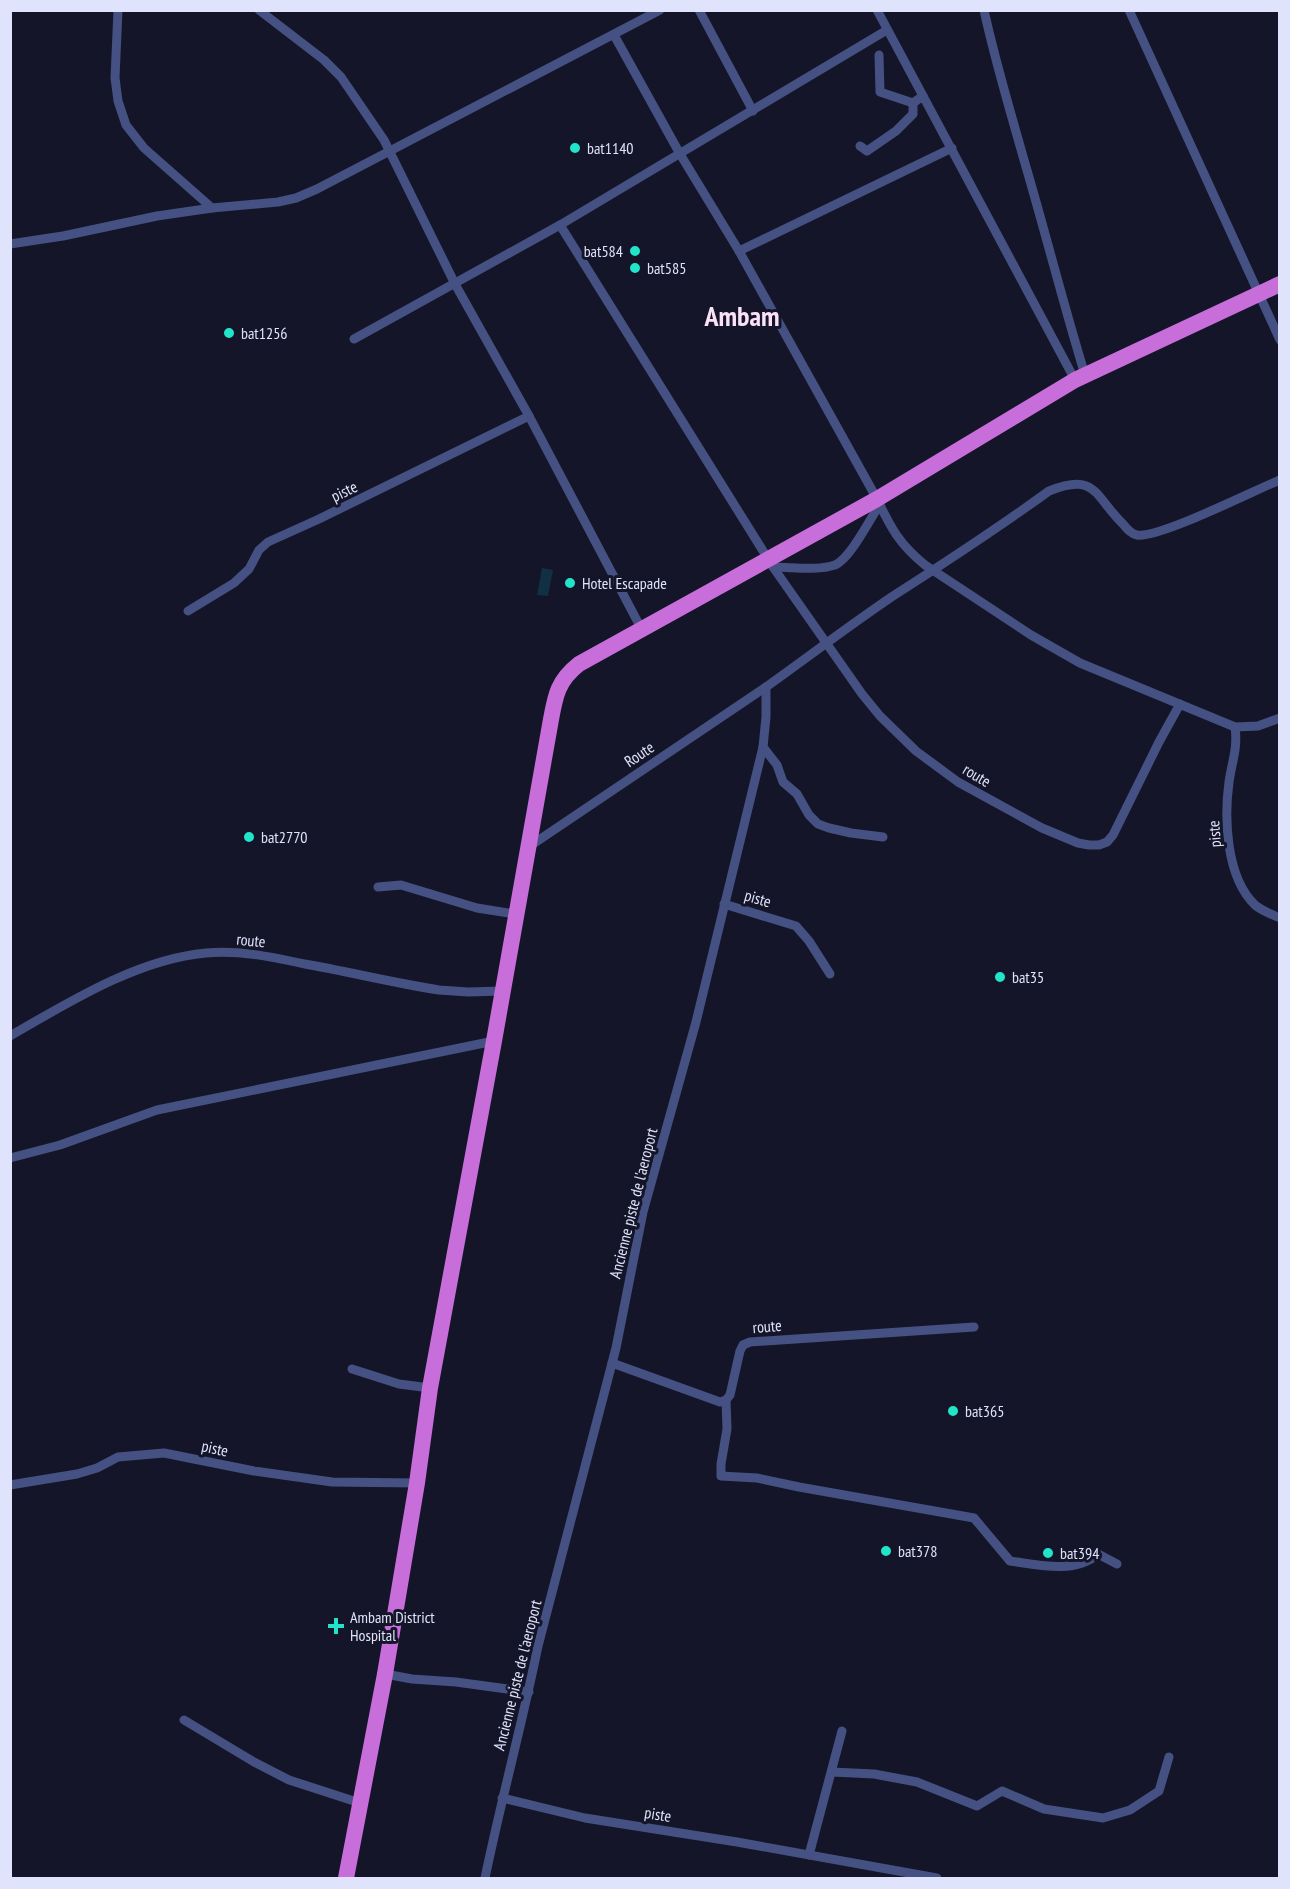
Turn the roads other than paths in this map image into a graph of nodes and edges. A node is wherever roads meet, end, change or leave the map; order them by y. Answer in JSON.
{"nodes":[{"id":1,"x":118,"y":10,"type":"edge"},
{"id":2,"x":259,"y":10,"type":"edge"},
{"id":3,"x":660,"y":10,"type":"edge"},
{"id":4,"x":699,"y":10,"type":"edge"},
{"id":5,"x":878,"y":10,"type":"edge"},
{"id":6,"x":984,"y":10,"type":"edge"},
{"id":7,"x":1129,"y":10,"type":"edge"},
{"id":8,"x":887,"y":30,"type":"junction"},
{"id":9,"x":614,"y":35,"type":"junction"},
{"id":10,"x":879,"y":55,"type":"dead end"},
{"id":11,"x":923,"y":96,"type":"junction"},
{"id":12,"x":913,"y":103,"type":"junction"},
{"id":13,"x":753,"y":111,"type":"junction"},
{"id":14,"x":860,"y":146,"type":"dead end"},
{"id":15,"x":952,"y":148,"type":"junction"},
{"id":16,"x":389,"y":151,"type":"junction"},
{"id":17,"x":680,"y":154,"type":"junction"},
{"id":18,"x":212,"y":208,"type":"junction"},
{"id":19,"x":560,"y":225,"type":"junction"},
{"id":20,"x":10,"y":244,"type":"edge"},
{"id":21,"x":739,"y":251,"type":"junction"},
{"id":22,"x":456,"y":284,"type":"junction"},
{"id":23,"x":1280,"y":284,"type":"edge"},
{"id":24,"x":1259,"y":293,"type":"junction"},
{"id":25,"x":354,"y":339,"type":"dead end"},
{"id":26,"x":1280,"y":340,"type":"edge"},
{"id":27,"x":1080,"y":377,"type":"junction"},
{"id":28,"x":529,"y":416,"type":"junction"},
{"id":29,"x":1280,"y":480,"type":"edge"},
{"id":30,"x":878,"y":502,"type":"junction"},
{"id":31,"x":771,"y":562,"type":"junction"},
{"id":32,"x":934,"y":571,"type":"junction"},
{"id":33,"x":188,"y":611,"type":"dead end"},
{"id":34,"x":642,"y":630,"type":"junction"},
{"id":35,"x":826,"y":643,"type":"junction"},
{"id":36,"x":766,"y":687,"type":"junction"},
{"id":37,"x":1180,"y":704,"type":"junction"},
{"id":38,"x":1280,"y":718,"type":"edge"},
{"id":39,"x":1235,"y":727,"type":"junction"},
{"id":40,"x":763,"y":747,"type":"junction"},
{"id":41,"x":883,"y":837,"type":"dead end"},
{"id":42,"x":530,"y":846,"type":"junction"},
{"id":43,"x":378,"y":887,"type":"dead end"},
{"id":44,"x":724,"y":904,"type":"junction"},
{"id":45,"x":515,"y":914,"type":"junction"},
{"id":46,"x":1280,"y":918,"type":"edge"},
{"id":47,"x":830,"y":974,"type":"dead end"},
{"id":48,"x":503,"y":991,"type":"junction"},
{"id":49,"x":10,"y":1036,"type":"edge"},
{"id":50,"x":494,"y":1041,"type":"junction"},
{"id":51,"x":10,"y":1158,"type":"edge"},
{"id":52,"x":974,"y":1328,"type":"dead end"},
{"id":53,"x":612,"y":1363,"type":"junction"},
{"id":54,"x":352,"y":1369,"type":"dead end"},
{"id":55,"x":430,"y":1388,"type":"junction"},
{"id":56,"x":726,"y":1400,"type":"junction"},
{"id":57,"x":417,"y":1483,"type":"junction"},
{"id":58,"x":10,"y":1485,"type":"edge"},
{"id":59,"x":1117,"y":1564,"type":"dead end"},
{"id":60,"x":385,"y":1674,"type":"junction"},
{"id":61,"x":529,"y":1692,"type":"junction"},
{"id":62,"x":184,"y":1720,"type":"dead end"},
{"id":63,"x":842,"y":1731,"type":"dead end"},
{"id":64,"x":1169,"y":1757,"type":"dead end"},
{"id":65,"x":832,"y":1772,"type":"junction"},
{"id":66,"x":502,"y":1798,"type":"junction"},
{"id":67,"x":360,"y":1803,"type":"junction"},
{"id":68,"x":809,"y":1855,"type":"junction"},
{"id":69,"x":346,"y":1878,"type":"edge"},
{"id":70,"x":485,"y":1878,"type":"edge"},
{"id":71,"x":938,"y":1878,"type":"edge"}],
"edges":[{"from":1,"to":18,"type":"street"},
{"from":2,"to":16,"type":"street"},
{"from":3,"to":9,"type":"street"},
{"from":4,"to":13,"type":"street"},
{"from":5,"to":8,"type":"street"},
{"from":6,"to":27,"type":"street"},
{"from":7,"to":24,"type":"street"},
{"from":8,"to":11,"type":"street"},
{"from":8,"to":13,"type":"street"},
{"from":9,"to":16,"type":"street"},
{"from":9,"to":17,"type":"street"},
{"from":10,"to":12,"type":"street"},
{"from":11,"to":12,"type":"street"},
{"from":11,"to":15,"type":"street"},
{"from":12,"to":14,"type":"street"},
{"from":13,"to":17,"type":"street"},
{"from":15,"to":21,"type":"street"},
{"from":15,"to":27,"type":"street"},
{"from":16,"to":18,"type":"street"},
{"from":16,"to":22,"type":"street"},
{"from":17,"to":19,"type":"street"},
{"from":17,"to":21,"type":"street"},
{"from":18,"to":20,"type":"street"},
{"from":19,"to":22,"type":"street"},
{"from":19,"to":31,"type":"street","name":"route"},
{"from":21,"to":30,"type":"street"},
{"from":22,"to":25,"type":"street"},
{"from":22,"to":28,"type":"street"},
{"from":23,"to":24,"type":"highway"},
{"from":24,"to":26,"type":"street"},
{"from":24,"to":27,"type":"highway"},
{"from":27,"to":30,"type":"highway"},
{"from":28,"to":33,"type":"street","name":"piste"},
{"from":28,"to":34,"type":"street"},
{"from":29,"to":32,"type":"street"},
{"from":30,"to":31,"type":"highway"},
{"from":30,"to":31,"type":"street"},
{"from":30,"to":32,"type":"street"},
{"from":31,"to":34,"type":"highway"},
{"from":31,"to":35,"type":"street","name":"route"},
{"from":32,"to":35,"type":"street"},
{"from":32,"to":37,"type":"street"},
{"from":34,"to":42,"type":"highway"},
{"from":35,"to":36,"type":"street"},
{"from":35,"to":37,"type":"street","name":"route"},
{"from":36,"to":40,"type":"street","name":"Ancienne piste de l'aeroport"},
{"from":36,"to":42,"type":"street","name":"Route"},
{"from":37,"to":39,"type":"street"},
{"from":38,"to":39,"type":"street"},
{"from":39,"to":46,"type":"street","name":"piste"},
{"from":40,"to":41,"type":"street"},
{"from":40,"to":44,"type":"street","name":"Ancienne piste de l'aeroport"},
{"from":42,"to":45,"type":"highway"},
{"from":43,"to":45,"type":"street"},
{"from":44,"to":47,"type":"street","name":"piste"},
{"from":44,"to":53,"type":"street","name":"Ancienne piste de l'aeroport"},
{"from":45,"to":48,"type":"highway"},
{"from":48,"to":49,"type":"street","name":"route"},
{"from":48,"to":50,"type":"highway"},
{"from":50,"to":51,"type":"street"},
{"from":50,"to":55,"type":"highway"},
{"from":52,"to":56,"type":"street","name":"route"},
{"from":53,"to":56,"type":"street"},
{"from":53,"to":61,"type":"street","name":"Ancienne piste de l'aeroport"},
{"from":54,"to":55,"type":"street"},
{"from":55,"to":57,"type":"highway"},
{"from":56,"to":59,"type":"street"},
{"from":57,"to":58,"type":"street","name":"piste"},
{"from":57,"to":60,"type":"highway"},
{"from":60,"to":61,"type":"street"},
{"from":60,"to":67,"type":"highway"},
{"from":61,"to":66,"type":"street","name":"Ancienne piste de l'aeroport"},
{"from":62,"to":67,"type":"street"},
{"from":63,"to":65,"type":"street"},
{"from":64,"to":65,"type":"street"},
{"from":65,"to":68,"type":"street"},
{"from":66,"to":68,"type":"street","name":"piste"},
{"from":66,"to":70,"type":"street","name":"Ancienne piste de l'aeroport"},
{"from":67,"to":69,"type":"highway"},
{"from":68,"to":71,"type":"street","name":"piste"}]}
